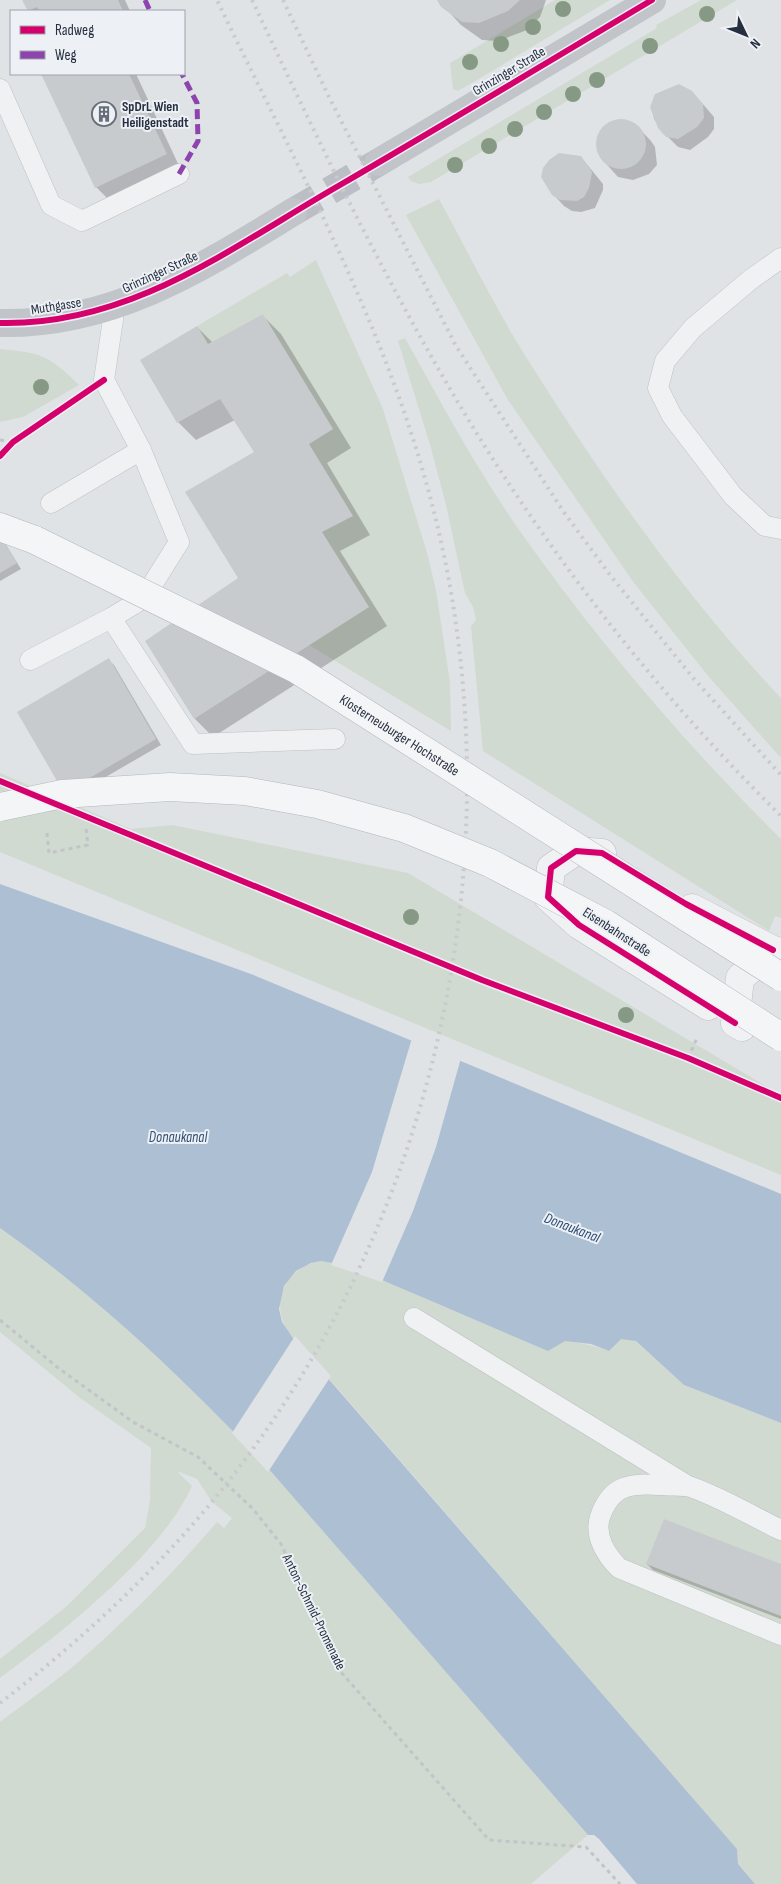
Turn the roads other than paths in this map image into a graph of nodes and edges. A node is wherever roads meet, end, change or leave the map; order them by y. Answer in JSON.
{"nodes":[{"id":1,"x":652,"y":0,"type":"edge"},
{"id":2,"x":0,"y":89,"type":"edge"},
{"id":3,"x":379,"y":162,"type":"tunnel mouth"},
{"id":4,"x":179,"y":174,"type":"dead end"},
{"id":5,"x":293,"y":212,"type":"tunnel mouth"},
{"id":6,"x":781,"y":258,"type":"edge"},
{"id":7,"x":115,"y":306,"type":"junction"},
{"id":8,"x":0,"y":322,"type":"edge"},
{"id":9,"x":141,"y":450,"type":"junction"},
{"id":10,"x":51,"y":503,"type":"dead end"},
{"id":11,"x":0,"y":527,"type":"edge"},
{"id":12,"x":781,"y":530,"type":"edge"},
{"id":13,"x":111,"y":618,"type":"junction"},
{"id":14,"x":30,"y":660,"type":"dead end"},
{"id":15,"x":336,"y":739,"type":"dead end"},
{"id":16,"x":0,"y":807,"type":"edge"},
{"id":17,"x":777,"y":951,"type":"edge"},
{"id":18,"x":781,"y":977,"type":"edge"},
{"id":19,"x":735,"y":1023,"type":"junction"},
{"id":20,"x":781,"y":1037,"type":"edge"},
{"id":21,"x":781,"y":1048,"type":"edge"},
{"id":22,"x":414,"y":1318,"type":"dead end"},
{"id":23,"x":689,"y":1486,"type":"junction"},
{"id":24,"x":781,"y":1530,"type":"edge"},
{"id":25,"x":781,"y":1634,"type":"edge"}],
"edges":[{"from":1,"to":3,"type":"street","name":"Grinzinger Straße"},
{"from":2,"to":4,"type":"lane"},
{"from":5,"to":7,"type":"street","name":"Grinzinger Straße"},
{"from":6,"to":12,"type":"lane"},
{"from":7,"to":8,"type":"street","name":"Muthgasse"},
{"from":7,"to":9,"type":"lane"},
{"from":9,"to":10,"type":"lane"},
{"from":9,"to":13,"type":"lane"},
{"from":11,"to":18,"type":"highway","name":"Klosterneuburger Hochstraße","bridge":true},
{"from":13,"to":14,"type":"lane"},
{"from":13,"to":15,"type":"lane"},
{"from":16,"to":20,"type":"highway","bridge":true},
{"from":17,"to":19,"type":"street","name":"Eisenbahnstraße"},
{"from":17,"to":19,"type":"street","name":"Eisenbahnstraße"},
{"from":19,"to":21,"type":"street","name":"Eisenbahnstraße"},
{"from":22,"to":23,"type":"lane"},
{"from":23,"to":24,"type":"lane"},
{"from":23,"to":25,"type":"lane"}]}
